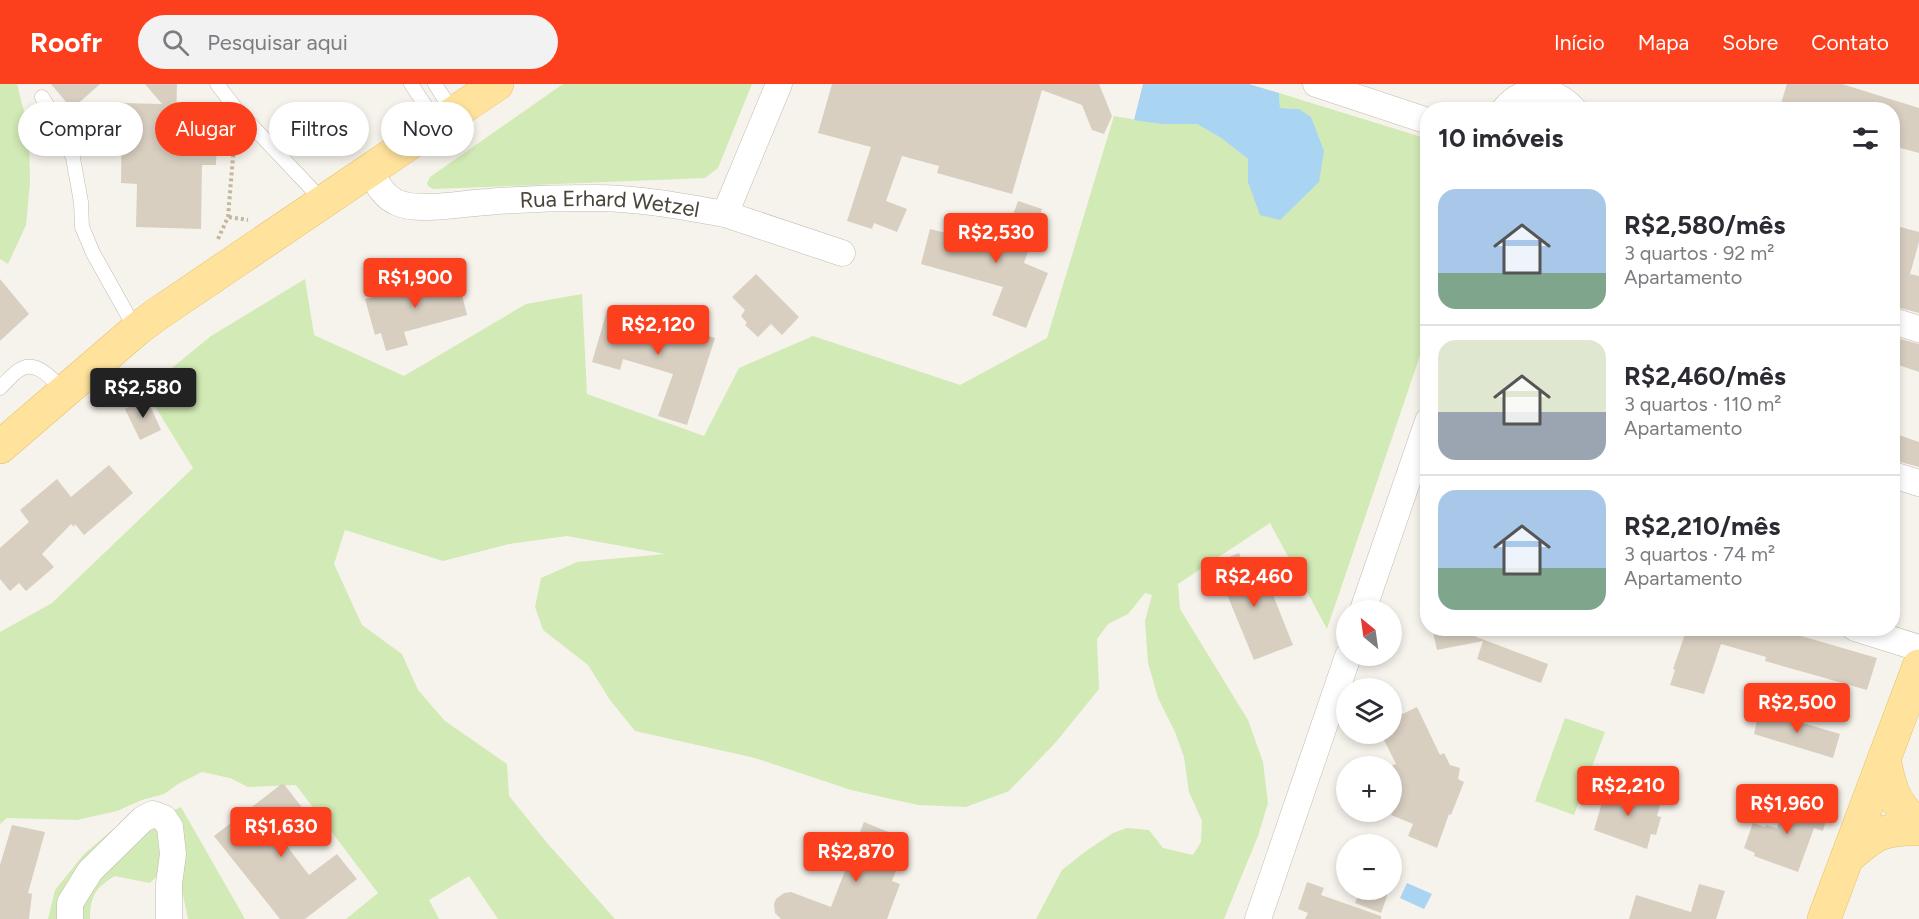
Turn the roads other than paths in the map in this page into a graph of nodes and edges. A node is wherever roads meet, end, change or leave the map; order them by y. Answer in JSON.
{"nodes":[{"id":1,"x":217,"y":84,"type":"edge"},
{"id":2,"x":411,"y":84,"type":"edge"},
{"id":3,"x":435,"y":84,"type":"edge"},
{"id":4,"x":497,"y":84,"type":"edge"},
{"id":5,"x":779,"y":84,"type":"edge"},
{"id":6,"x":1316,"y":84,"type":"edge"},
{"id":7,"x":42,"y":97,"type":"dead end"},
{"id":8,"x":428,"y":102,"type":"edge"},
{"id":9,"x":440,"y":102,"type":"edge"},
{"id":10,"x":472,"y":102,"type":"edge"},
{"id":11,"x":1510,"y":102,"type":"edge"},
{"id":12,"x":1568,"y":102,"type":"edge"},
{"id":13,"x":1420,"y":118,"type":"edge"},
{"id":14,"x":392,"y":156,"type":"edge"},
{"id":15,"x":370,"y":171,"type":"junction"},
{"id":16,"x":324,"y":202,"type":"junction"},
{"id":17,"x":725,"y":214,"type":"junction"},
{"id":18,"x":842,"y":253,"type":"dead end"},
{"id":19,"x":1900,"y":323,"type":"edge"},
{"id":20,"x":1919,"y":329,"type":"edge"},
{"id":21,"x":136,"y":330,"type":"junction"},
{"id":22,"x":0,"y":388,"type":"edge"},
{"id":23,"x":64,"y":392,"type":"junction"},
{"id":24,"x":1420,"y":445,"type":"edge"},
{"id":25,"x":0,"y":447,"type":"edge"},
{"id":26,"x":1900,"y":477,"type":"edge"},
{"id":27,"x":1919,"y":483,"type":"edge"},
{"id":28,"x":1367,"y":600,"type":"edge"},
{"id":29,"x":1881,"y":636,"type":"edge"},
{"id":30,"x":1919,"y":648,"type":"edge"},
{"id":31,"x":1345,"y":666,"type":"edge"},
{"id":32,"x":1919,"y":666,"type":"edge"},
{"id":33,"x":1884,"y":759,"type":"junction"},
{"id":34,"x":1919,"y":828,"type":"edge"},
{"id":35,"x":1847,"y":858,"type":"junction"},
{"id":36,"x":70,"y":919,"type":"edge"},
{"id":37,"x":169,"y":919,"type":"edge"},
{"id":38,"x":1258,"y":919,"type":"edge"},
{"id":39,"x":1824,"y":919,"type":"edge"}],
"edges":[{"from":1,"to":16,"type":"lane"},
{"from":2,"to":8,"type":"lane"},
{"from":3,"to":9,"type":"lane"},
{"from":4,"to":10,"type":"main road"},
{"from":5,"to":17,"type":"street","name":"Rua Erhard Wetzel"},
{"from":6,"to":13,"type":"street"},
{"from":7,"to":21,"type":"lane"},
{"from":11,"to":12,"type":"street"},
{"from":14,"to":15,"type":"main road"},
{"from":15,"to":16,"type":"main road"},
{"from":15,"to":17,"type":"street","name":"Rua Erhard Wetzel"},
{"from":16,"to":21,"type":"main road"},
{"from":17,"to":18,"type":"street"},
{"from":19,"to":20,"type":"street"},
{"from":21,"to":23,"type":"main road"},
{"from":22,"to":23,"type":"lane"},
{"from":23,"to":25,"type":"main road"},
{"from":24,"to":28,"type":"street"},
{"from":26,"to":27,"type":"street"},
{"from":29,"to":30,"type":"street"},
{"from":31,"to":38,"type":"street"},
{"from":32,"to":33,"type":"main road"},
{"from":33,"to":34,"type":"main road"},
{"from":33,"to":35,"type":"main road"},
{"from":34,"to":35,"type":"main road"},
{"from":35,"to":39,"type":"main road"},
{"from":36,"to":37,"type":"street"}]}
